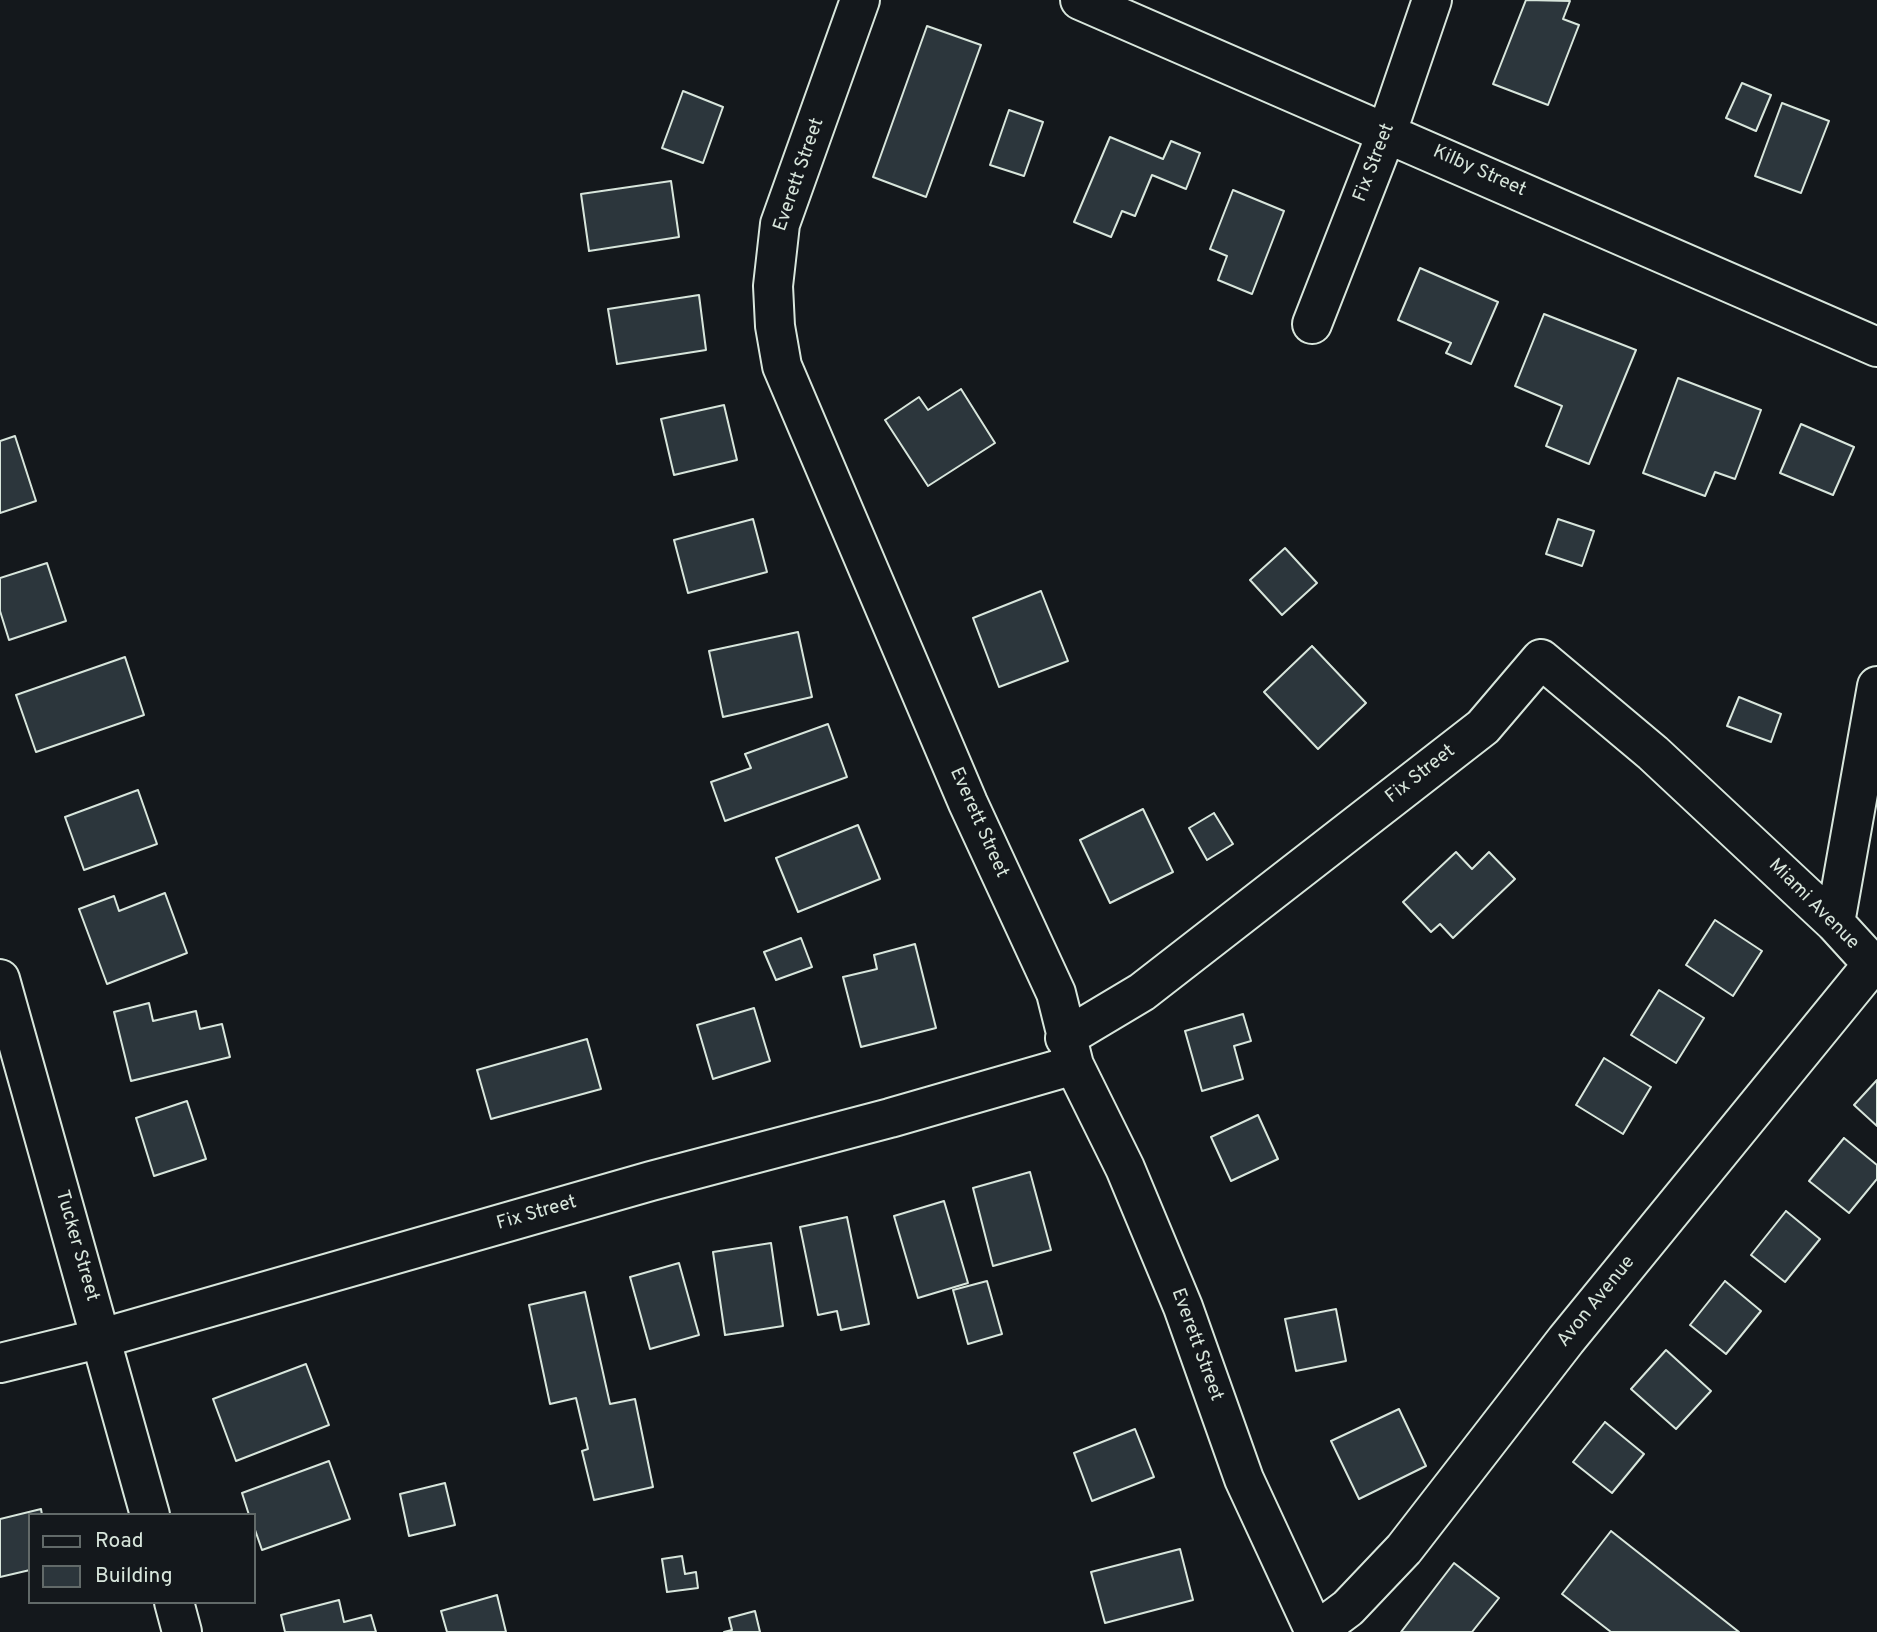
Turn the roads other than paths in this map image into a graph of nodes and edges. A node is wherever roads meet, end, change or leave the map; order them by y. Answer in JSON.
{"nodes":[{"id":1,"x":860,"y":0,"type":"edge"},
{"id":2,"x":1080,"y":0,"type":"edge"},
{"id":3,"x":1432,"y":0,"type":"edge"},
{"id":4,"x":1387,"y":132,"type":"junction"},
{"id":5,"x":1312,"y":324,"type":"dead end"},
{"id":6,"x":1877,"y":347,"type":"edge"},
{"id":7,"x":1877,"y":686,"type":"edge"},
{"id":8,"x":1748,"y":841,"type":"joint"},
{"id":9,"x":1835,"y":923,"type":"junction"},
{"id":10,"x":1874,"y":967,"type":"edge"},
{"id":11,"x":0,"y":979,"type":"edge"},
{"id":12,"x":1070,"y":1051,"type":"junction"},
{"id":13,"x":102,"y":1338,"type":"junction"},
{"id":14,"x":0,"y":1363,"type":"edge"},
{"id":15,"x":149,"y":1513,"type":"edge"},
{"id":16,"x":175,"y":1604,"type":"edge"},
{"id":17,"x":182,"y":1632,"type":"edge"},
{"id":18,"x":1316,"y":1632,"type":"edge"}],
"edges":[{"from":1,"to":12,"type":"street","name":"Everett Street"},
{"from":2,"to":4,"type":"street","name":"Kilby Street"},
{"from":3,"to":4,"type":"street","name":"Fix Street"},
{"from":4,"to":5,"type":"street","name":"Fix Street"},
{"from":4,"to":6,"type":"street","name":"Kilby Street"},
{"from":7,"to":9,"type":"street"},
{"from":8,"to":9,"type":"street","name":"Miami Avenue"},
{"from":8,"to":12,"type":"street","name":"Fix Street"},
{"from":9,"to":10,"type":"street","name":"Miami Avenue"},
{"from":10,"to":18,"type":"street","name":"Avon Avenue"},
{"from":11,"to":13,"type":"street","name":"Tucker Street"},
{"from":12,"to":13,"type":"street","name":"Fix Street"},
{"from":12,"to":18,"type":"street","name":"Everett Street"},
{"from":13,"to":14,"type":"street","name":"Fix Street"},
{"from":13,"to":15,"type":"street","name":"Tucker Street"},
{"from":16,"to":17,"type":"street"}]}
